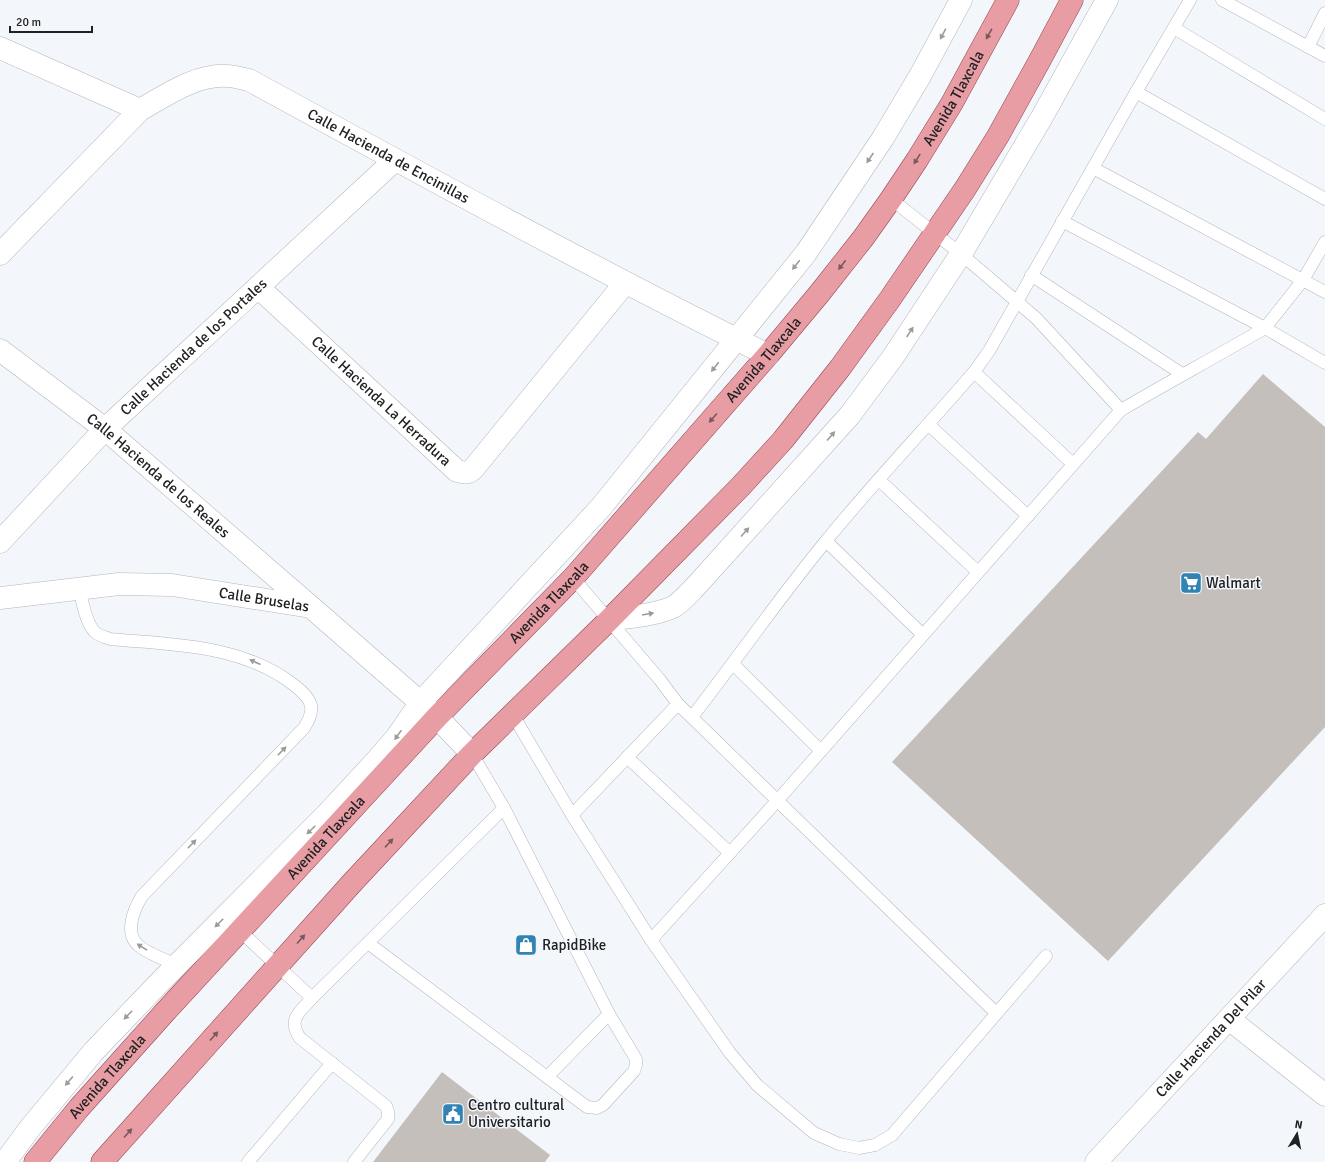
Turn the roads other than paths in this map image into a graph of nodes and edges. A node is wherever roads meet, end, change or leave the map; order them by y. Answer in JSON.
{"nodes":[{"id":1,"x":961,"y":0,"type":"edge"},
{"id":2,"x":1008,"y":0,"type":"edge"},
{"id":3,"x":1072,"y":0,"type":"edge"},
{"id":4,"x":1107,"y":0,"type":"edge"},
{"id":5,"x":1190,"y":0,"type":"edge"},
{"id":6,"x":1222,"y":0,"type":"edge"},
{"id":7,"x":1325,"y":13,"type":"edge"},
{"id":8,"x":1174,"y":28,"type":"junction"},
{"id":9,"x":1308,"y":47,"type":"junction"},
{"id":10,"x":0,"y":48,"type":"edge"},
{"id":11,"x":1325,"y":56,"type":"edge"},
{"id":12,"x":1136,"y":92,"type":"junction"},
{"id":13,"x":140,"y":110,"type":"junction"},
{"id":14,"x":1325,"y":119,"type":"edge"},
{"id":15,"x":395,"y":160,"type":"junction"},
{"id":16,"x":1093,"y":168,"type":"junction"},
{"id":17,"x":891,"y":200,"type":"junction"},
{"id":18,"x":1325,"y":200,"type":"edge"},
{"id":19,"x":1062,"y":220,"type":"junction"},
{"id":20,"x":935,"y":234,"type":"junction"},
{"id":21,"x":1325,"y":242,"type":"edge"},
{"id":22,"x":0,"y":254,"type":"edge"},
{"id":23,"x":961,"y":254,"type":"junction"},
{"id":24,"x":1031,"y":275,"type":"junction"},
{"id":25,"x":1304,"y":280,"type":"junction"},
{"id":26,"x":625,"y":283,"type":"junction"},
{"id":27,"x":258,"y":287,"type":"junction"},
{"id":28,"x":1325,"y":292,"type":"edge"},
{"id":29,"x":1016,"y":302,"type":"junction"},
{"id":30,"x":1264,"y":328,"type":"junction"},
{"id":31,"x":737,"y":340,"type":"junction"},
{"id":32,"x":0,"y":350,"type":"edge"},
{"id":33,"x":768,"y":355,"type":"junction"},
{"id":34,"x":1325,"y":363,"type":"edge"},
{"id":35,"x":974,"y":372,"type":"junction"},
{"id":36,"x":1182,"y":374,"type":"junction"},
{"id":37,"x":1121,"y":410,"type":"junction"},
{"id":38,"x":929,"y":425,"type":"junction"},
{"id":39,"x":105,"y":428,"type":"junction"},
{"id":40,"x":1073,"y":464,"type":"junction"},
{"id":41,"x":879,"y":480,"type":"junction"},
{"id":42,"x":1028,"y":516,"type":"junction"},
{"id":43,"x":826,"y":541,"type":"junction"},
{"id":44,"x":0,"y":542,"type":"edge"},
{"id":45,"x":978,"y":572,"type":"junction"},
{"id":46,"x":573,"y":578,"type":"junction"},
{"id":47,"x":79,"y":588,"type":"junction"},
{"id":48,"x":0,"y":598,"type":"edge"},
{"id":49,"x":312,"y":607,"type":"junction"},
{"id":50,"x":609,"y":620,"type":"junction"},
{"id":51,"x":923,"y":635,"type":"junction"},
{"id":52,"x":733,"y":664,"type":"junction"},
{"id":53,"x":421,"y":702,"type":"junction"},
{"id":54,"x":678,"y":704,"type":"junction"},
{"id":55,"x":513,"y":715,"type":"junction"},
{"id":56,"x":437,"y":717,"type":"junction"},
{"id":57,"x":692,"y":717,"type":"junction"},
{"id":58,"x":821,"y":751,"type":"junction"},
{"id":59,"x":472,"y":754,"type":"junction"},
{"id":60,"x":627,"y":757,"type":"junction"},
{"id":61,"x":777,"y":801,"type":"junction"},
{"id":62,"x":504,"y":808,"type":"junction"},
{"id":63,"x":572,"y":815,"type":"junction"},
{"id":64,"x":730,"y":853,"type":"junction"},
{"id":65,"x":1325,"y":915,"type":"edge"},
{"id":66,"x":240,"y":931,"type":"junction"},
{"id":67,"x":651,"y":940,"type":"junction"},
{"id":68,"x":368,"y":943,"type":"junction"},
{"id":69,"x":1046,"y":956,"type":"dead end"},
{"id":70,"x":177,"y":965,"type":"junction"},
{"id":71,"x":278,"y":965,"type":"junction"},
{"id":72,"x":312,"y":998,"type":"junction"},
{"id":73,"x":996,"y":1013,"type":"junction"},
{"id":74,"x":609,"y":1014,"type":"junction"},
{"id":75,"x":1229,"y":1019,"type":"junction"},
{"id":76,"x":332,"y":1063,"type":"junction"},
{"id":77,"x":547,"y":1077,"type":"junction"},
{"id":78,"x":1325,"y":1095,"type":"edge"},
{"id":79,"x":5,"y":1162,"type":"edge"},
{"id":80,"x":35,"y":1162,"type":"edge"},
{"id":81,"x":102,"y":1162,"type":"edge"},
{"id":82,"x":248,"y":1162,"type":"edge"},
{"id":83,"x":354,"y":1162,"type":"edge"},
{"id":84,"x":1096,"y":1162,"type":"edge"}],
"edges":[{"from":1,"to":31,"type":"street","name":"Avenida Tlaxcala","one_way":true},
{"from":2,"to":17,"type":"main road","name":"Avenida Tlaxcala","one_way":true},
{"from":3,"to":20,"type":"main road"},
{"from":4,"to":23,"type":"street"},
{"from":5,"to":8,"type":"lane"},
{"from":6,"to":9,"type":"lane"},
{"from":7,"to":9,"type":"lane"},
{"from":8,"to":12,"type":"lane"},
{"from":8,"to":14,"type":"lane"},
{"from":9,"to":11,"type":"lane"},
{"from":10,"to":13,"type":"street"},
{"from":12,"to":16,"type":"lane"},
{"from":12,"to":18,"type":"lane"},
{"from":13,"to":15,"type":"street","name":"Calle Hacienda de Encinillas"},
{"from":13,"to":22,"type":"street","name":"Calle Hacienda de Encinillas"},
{"from":15,"to":26,"type":"street","name":"Calle Hacienda de Encinillas"},
{"from":15,"to":27,"type":"street","name":"Calle Hacienda de los Portales"},
{"from":16,"to":19,"type":"lane"},
{"from":16,"to":25,"type":"lane"},
{"from":17,"to":20,"type":"lane"},
{"from":17,"to":33,"type":"main road","name":"Avenida Tlaxcala","one_way":true},
{"from":19,"to":24,"type":"lane"},
{"from":19,"to":30,"type":"lane"},
{"from":20,"to":23,"type":"lane"},
{"from":20,"to":50,"type":"main road"},
{"from":21,"to":25,"type":"lane"},
{"from":23,"to":29,"type":"lane"},
{"from":50,"to":23,"type":"street","one_way":true},
{"from":24,"to":29,"type":"lane"},
{"from":24,"to":36,"type":"lane"},
{"from":25,"to":28,"type":"lane"},
{"from":25,"to":30,"type":"lane"},
{"from":26,"to":27,"type":"street","name":"Calle Hacienda La Herradura"},
{"from":26,"to":31,"type":"street","name":"Calle Hacienda de Encinillas"},
{"from":27,"to":39,"type":"street","name":"Calle Hacienda de los Portales"},
{"from":29,"to":35,"type":"lane"},
{"from":29,"to":37,"type":"lane"},
{"from":30,"to":34,"type":"lane"},
{"from":30,"to":36,"type":"lane"},
{"from":31,"to":33,"type":"street","name":"Calle Hacienda de Encinillas"},
{"from":31,"to":53,"type":"street","name":"Avenida Tlaxcala","one_way":true},
{"from":32,"to":39,"type":"street","name":"Calle Hacienda de los Reales"},
{"from":33,"to":46,"type":"main road","name":"Avenida Tlaxcala","one_way":true},
{"from":35,"to":38,"type":"lane"},
{"from":35,"to":40,"type":"lane"},
{"from":36,"to":37,"type":"lane"},
{"from":37,"to":40,"type":"lane"},
{"from":38,"to":41,"type":"lane"},
{"from":38,"to":42,"type":"lane"},
{"from":39,"to":44,"type":"street","name":"Calle Hacienda de los Portales"},
{"from":39,"to":49,"type":"street","name":"Calle Hacienda de los Reales"},
{"from":40,"to":42,"type":"lane"},
{"from":41,"to":43,"type":"lane"},
{"from":41,"to":45,"type":"lane"},
{"from":42,"to":45,"type":"lane"},
{"from":43,"to":51,"type":"lane"},
{"from":43,"to":52,"type":"lane"},
{"from":45,"to":51,"type":"lane"},
{"from":46,"to":50,"type":"lane"},
{"from":46,"to":56,"type":"main road","name":"Avenida Tlaxcala"},
{"from":47,"to":48,"type":"street","name":"Calle Bruselas"},
{"from":47,"to":49,"type":"street","name":"Calle Bruselas"},
{"from":70,"to":47,"type":"lane","one_way":true},
{"from":49,"to":53,"type":"street","name":"Calle Bruselas"},
{"from":50,"to":54,"type":"lane"},
{"from":50,"to":55,"type":"main road"},
{"from":51,"to":58,"type":"lane"},
{"from":52,"to":57,"type":"lane"},
{"from":52,"to":58,"type":"lane"},
{"from":53,"to":56,"type":"street","name":"Calle Bruselas"},
{"from":53,"to":70,"type":"street","name":"Avenida Tlaxcala","one_way":true},
{"from":54,"to":57,"type":"lane"},
{"from":54,"to":60,"type":"lane"},
{"from":55,"to":59,"type":"main road"},
{"from":55,"to":63,"type":"lane"},
{"from":56,"to":59,"type":"street","name":"Calle Bruselas"},
{"from":56,"to":66,"type":"main road","name":"Avenida Tlaxcala"},
{"from":57,"to":61,"type":"lane"},
{"from":58,"to":61,"type":"lane"},
{"from":59,"to":62,"type":"lane"},
{"from":71,"to":59,"type":"main road","one_way":true},
{"from":60,"to":63,"type":"lane"},
{"from":60,"to":64,"type":"lane"},
{"from":61,"to":64,"type":"lane"},
{"from":61,"to":73,"type":"lane"},
{"from":62,"to":68,"type":"lane"},
{"from":62,"to":74,"type":"lane"},
{"from":63,"to":67,"type":"lane"},
{"from":64,"to":67,"type":"lane"},
{"from":65,"to":75,"type":"street","name":"Calle Hacienda Del Pilar"},
{"from":66,"to":71,"type":"lane"},
{"from":66,"to":80,"type":"main road","name":"Avenida Tlaxcala"},
{"from":67,"to":73,"type":"lane"},
{"from":68,"to":72,"type":"lane"},
{"from":68,"to":77,"type":"lane"},
{"from":69,"to":73,"type":"lane"},
{"from":70,"to":79,"type":"street","name":"Avenida Tlaxcala","one_way":true},
{"from":71,"to":72,"type":"lane"},
{"from":81,"to":71,"type":"main road","one_way":true},
{"from":72,"to":76,"type":"lane"},
{"from":74,"to":77,"type":"lane"},
{"from":74,"to":77,"type":"lane"},
{"from":75,"to":78,"type":"street"},
{"from":75,"to":84,"type":"street","name":"Calle Hacienda Del Pilar"},
{"from":76,"to":82,"type":"lane"},
{"from":76,"to":83,"type":"lane"}]}
